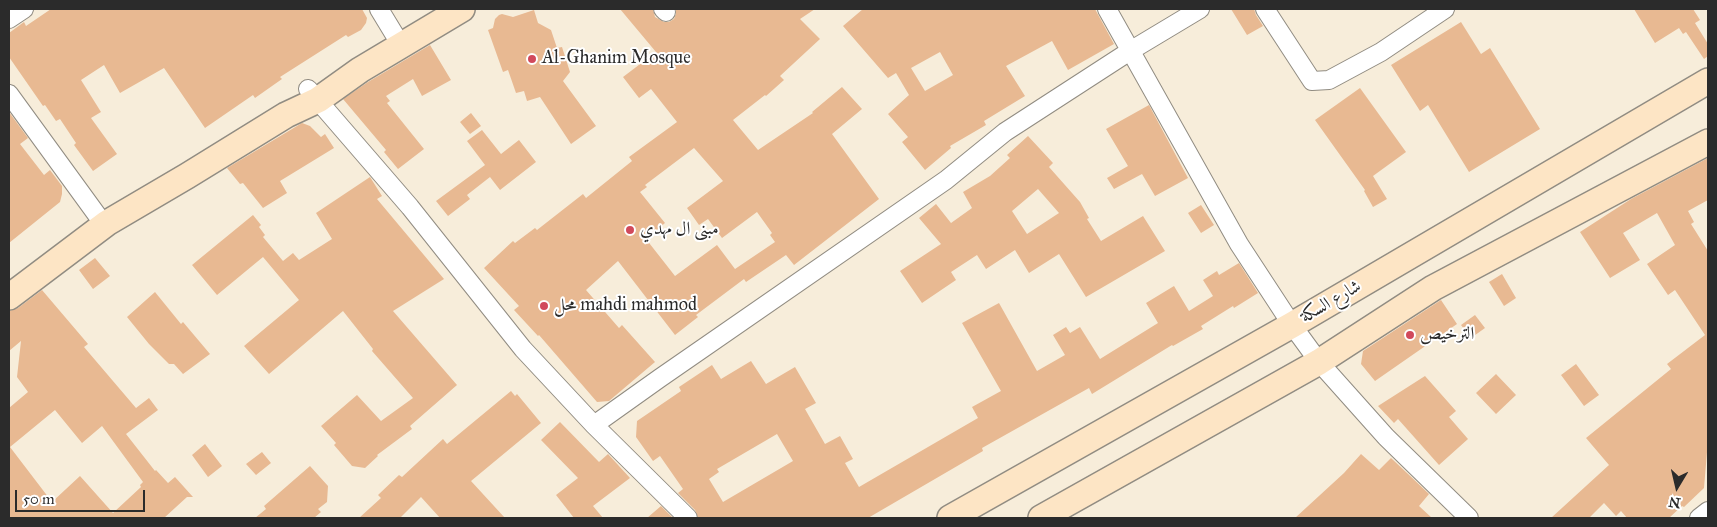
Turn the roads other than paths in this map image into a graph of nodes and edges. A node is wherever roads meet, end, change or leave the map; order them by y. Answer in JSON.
{"nodes":[{"id":1,"x":24,"y":9,"type":"edge"},
{"id":2,"x":379,"y":9,"type":"edge"},
{"id":3,"x":442,"y":9,"type":"edge"},
{"id":4,"x":462,"y":9,"type":"edge"},
{"id":5,"x":1108,"y":9,"type":"edge"},
{"id":6,"x":1200,"y":9,"type":"edge"},
{"id":7,"x":1265,"y":9,"type":"edge"},
{"id":8,"x":1445,"y":9,"type":"edge"},
{"id":9,"x":9,"y":19,"type":"edge"},
{"id":10,"x":396,"y":37,"type":"junction"},
{"id":11,"x":1130,"y":51,"type":"junction"},
{"id":12,"x":1708,"y":81,"type":"edge"},
{"id":13,"x":9,"y":94,"type":"edge"},
{"id":14,"x":313,"y":94,"type":"junction"},
{"id":15,"x":1708,"y":142,"type":"edge"},
{"id":16,"x":97,"y":215,"type":"junction"},
{"id":17,"x":9,"y":283,"type":"edge"},
{"id":18,"x":9,"y":297,"type":"edge"},
{"id":19,"x":1292,"y":325,"type":"junction"},
{"id":20,"x":1319,"y":362,"type":"junction"},
{"id":21,"x":594,"y":425,"type":"junction"},
{"id":22,"x":1708,"y":510,"type":"edge"},
{"id":23,"x":688,"y":518,"type":"edge"},
{"id":24,"x":950,"y":518,"type":"edge"},
{"id":25,"x":1041,"y":518,"type":"edge"},
{"id":26,"x":1469,"y":518,"type":"edge"},
{"id":27,"x":1699,"y":518,"type":"edge"}],
"edges":[{"from":1,"to":9,"type":"street"},
{"from":2,"to":10,"type":"street"},
{"from":3,"to":10,"type":"main road"},
{"from":4,"to":14,"type":"main road"},
{"from":5,"to":11,"type":"street"},
{"from":6,"to":11,"type":"street"},
{"from":7,"to":8,"type":"street"},
{"from":10,"to":14,"type":"main road"},
{"from":11,"to":19,"type":"street"},
{"from":11,"to":21,"type":"street"},
{"from":12,"to":19,"type":"main road","name":"شارع السكة"},
{"from":13,"to":16,"type":"street"},
{"from":14,"to":16,"type":"main road"},
{"from":14,"to":18,"type":"main road"},
{"from":14,"to":21,"type":"street"},
{"from":15,"to":20,"type":"main road"},
{"from":16,"to":17,"type":"main road"},
{"from":19,"to":20,"type":"street"},
{"from":19,"to":24,"type":"main road","name":"شارع السكة"},
{"from":20,"to":25,"type":"main road"},
{"from":20,"to":26,"type":"street"},
{"from":21,"to":23,"type":"street"},
{"from":22,"to":27,"type":"street"}]}
